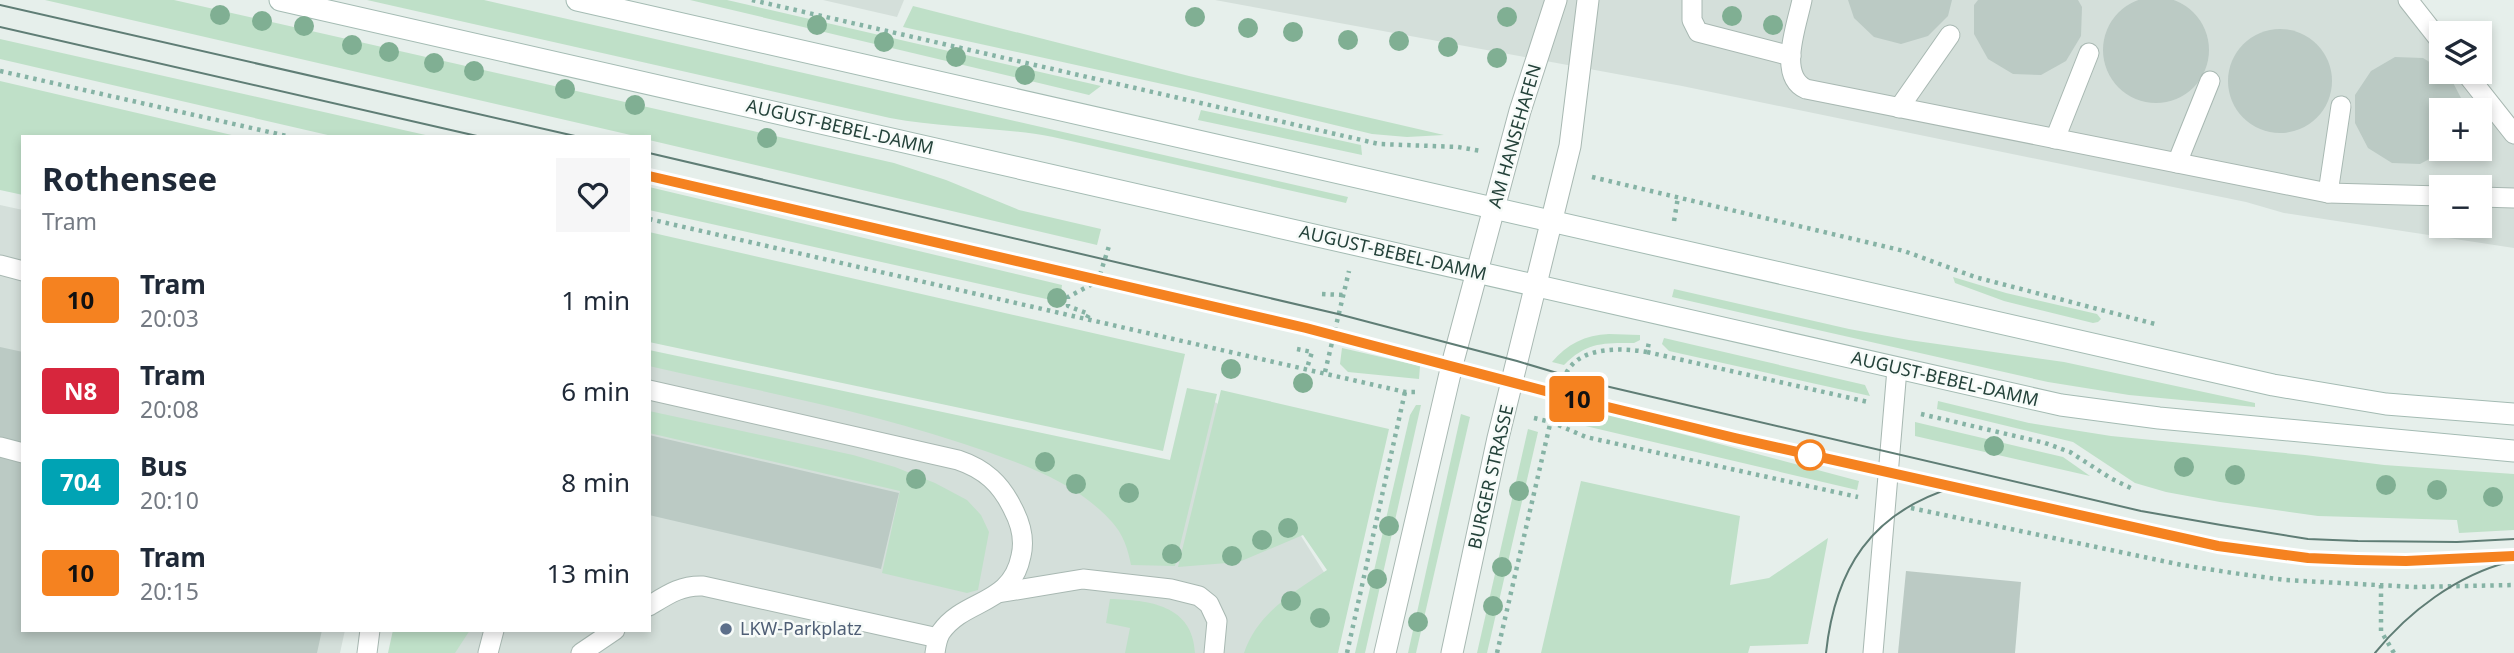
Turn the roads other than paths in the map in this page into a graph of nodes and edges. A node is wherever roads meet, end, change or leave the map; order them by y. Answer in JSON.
{"nodes":[{"id":1,"x":280,"y":0,"type":"edge"},
{"id":2,"x":577,"y":0,"type":"edge"},
{"id":3,"x":1556,"y":0,"type":"edge"},
{"id":4,"x":1588,"y":0,"type":"edge"},
{"id":5,"x":1692,"y":0,"type":"edge"},
{"id":6,"x":1802,"y":0,"type":"edge"},
{"id":7,"x":2407,"y":0,"type":"edge"},
{"id":8,"x":2429,"y":28,"type":"edge"},
{"id":9,"x":1950,"y":35,"type":"dead end"},
{"id":10,"x":2089,"y":53,"type":"dead end"},
{"id":11,"x":1791,"y":55,"type":"junction"},
{"id":12,"x":2210,"y":81,"type":"dead end"},
{"id":13,"x":2474,"y":84,"type":"edge"},
{"id":14,"x":2341,"y":106,"type":"dead end"},
{"id":15,"x":1899,"y":108,"type":"junction"},
{"id":16,"x":2514,"y":134,"type":"edge"},
{"id":17,"x":2054,"y":139,"type":"junction"},
{"id":18,"x":2177,"y":163,"type":"junction"},
{"id":19,"x":2328,"y":193,"type":"junction"},
{"id":20,"x":2429,"y":196,"type":"edge"},
{"id":21,"x":2492,"y":197,"type":"edge"},
{"id":22,"x":2514,"y":198,"type":"edge"},
{"id":23,"x":1494,"y":207,"type":"junction"},
{"id":24,"x":1552,"y":220,"type":"junction"},
{"id":25,"x":0,"y":265,"type":"edge"},
{"id":26,"x":21,"y":270,"type":"edge"},
{"id":27,"x":1477,"y":272,"type":"junction"},
{"id":28,"x":1535,"y":285,"type":"junction"},
{"id":29,"x":1897,"y":369,"type":"junction"},
{"id":30,"x":651,"y":390,"type":"edge"},
{"id":31,"x":2514,"y":414,"type":"edge"},
{"id":32,"x":0,"y":447,"type":"edge"},
{"id":33,"x":2514,"y":451,"type":"edge"},
{"id":34,"x":21,"y":452,"type":"edge"},
{"id":35,"x":998,"y":593,"type":"junction"},
{"id":36,"x":651,"y":605,"type":"edge"},
{"id":37,"x":370,"y":632,"type":"edge"},
{"id":38,"x":493,"y":632,"type":"edge"},
{"id":39,"x":612,"y":632,"type":"edge"},
{"id":40,"x":936,"y":646,"type":"edge"},
{"id":41,"x":367,"y":653,"type":"edge"},
{"id":42,"x":488,"y":653,"type":"edge"},
{"id":43,"x":581,"y":653,"type":"edge"},
{"id":44,"x":1214,"y":653,"type":"edge"},
{"id":45,"x":1385,"y":653,"type":"edge"},
{"id":46,"x":1452,"y":653,"type":"edge"},
{"id":47,"x":1872,"y":653,"type":"edge"}],
"edges":[{"from":1,"to":27,"type":"main road","name":"AUGUST-BEBEL-DAMM"},
{"from":2,"to":23,"type":"main road"},
{"from":3,"to":23,"type":"main road","name":"AM HANSEHAFEN"},
{"from":4,"to":24,"type":"main road"},
{"from":5,"to":11,"type":"lane"},
{"from":6,"to":11,"type":"lane"},
{"from":7,"to":8,"type":"lane"},
{"from":9,"to":15,"type":"lane"},
{"from":10,"to":17,"type":"lane"},
{"from":11,"to":15,"type":"lane"},
{"from":12,"to":18,"type":"lane"},
{"from":13,"to":16,"type":"lane"},
{"from":14,"to":19,"type":"lane"},
{"from":15,"to":17,"type":"lane"},
{"from":17,"to":18,"type":"lane"},
{"from":18,"to":19,"type":"lane"},
{"from":19,"to":20,"type":"lane"},
{"from":21,"to":22,"type":"lane"},
{"from":23,"to":24,"type":"main road"},
{"from":23,"to":27,"type":"main road","name":"AM HANSEHAFEN"},
{"from":24,"to":28,"type":"main road","name":"BURGER STRASSE"},
{"from":24,"to":31,"type":"main road"},
{"from":25,"to":26,"type":"lane"},
{"from":27,"to":28,"type":"main road","name":"AUGUST-BEBEL-DAMM"},
{"from":27,"to":45,"type":"main road"},
{"from":28,"to":29,"type":"main road","name":"AUGUST-BEBEL-DAMM"},
{"from":28,"to":46,"type":"main road","name":"BURGER STRASSE"},
{"from":29,"to":33,"type":"main road","name":"AUGUST-BEBEL-DAMM"},
{"from":29,"to":47,"type":"lane"},
{"from":30,"to":35,"type":"lane"},
{"from":32,"to":34,"type":"lane"},
{"from":35,"to":40,"type":"lane"},
{"from":35,"to":44,"type":"lane"},
{"from":36,"to":40,"type":"lane"},
{"from":37,"to":41,"type":"lane"},
{"from":38,"to":42,"type":"lane"},
{"from":39,"to":43,"type":"lane"}]}
